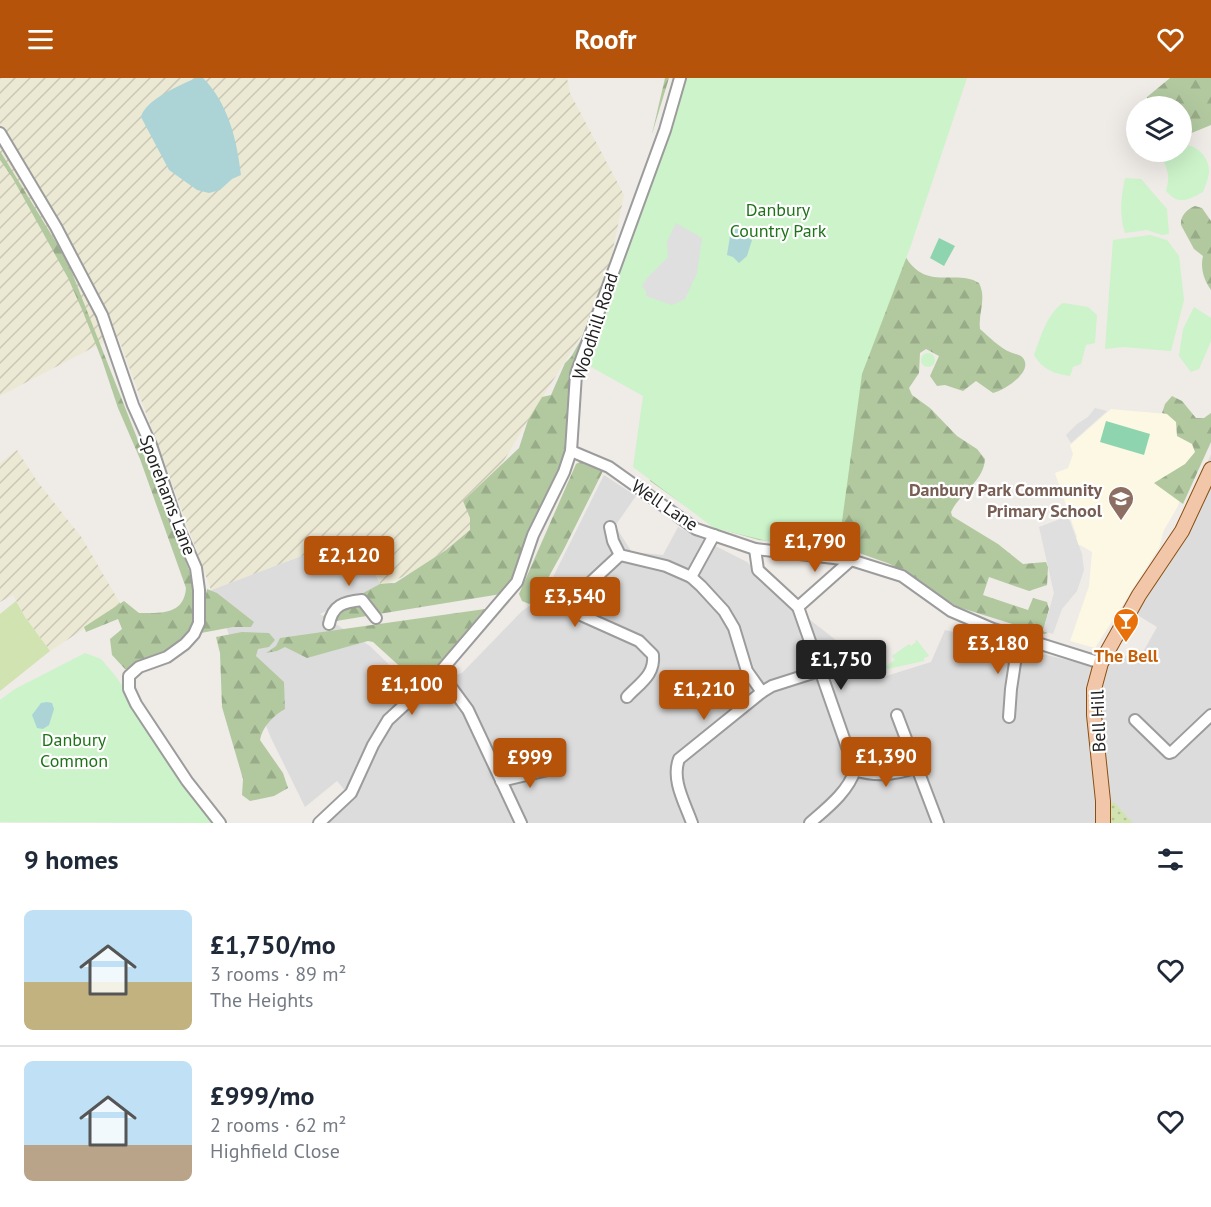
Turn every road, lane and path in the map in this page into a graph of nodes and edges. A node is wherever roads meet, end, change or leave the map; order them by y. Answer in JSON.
{"nodes":[{"id":1,"x":680,"y":78,"type":"edge"},
{"id":2,"x":0,"y":133,"type":"edge"},
{"id":3,"x":571,"y":451,"type":"junction"},
{"id":4,"x":1211,"y":469,"type":"edge"},
{"id":5,"x":610,"y":527,"type":"dead end"},
{"id":6,"x":714,"y":535,"type":"junction"},
{"id":7,"x":755,"y":549,"type":"junction"},
{"id":8,"x":620,"y":555,"type":"junction"},
{"id":9,"x":851,"y":560,"type":"junction"},
{"id":10,"x":691,"y":577,"type":"junction"},
{"id":11,"x":798,"y":607,"type":"junction"},
{"id":12,"x":376,"y":618,"type":"dead end"},
{"id":13,"x":329,"y":624,"type":"dead end"},
{"id":14,"x":1019,"y":636,"type":"junction"},
{"id":15,"x":1101,"y":663,"type":"junction"},
{"id":16,"x":819,"y":671,"type":"junction"},
{"id":17,"x":440,"y":672,"type":"junction"},
{"id":18,"x":762,"y":692,"type":"junction"},
{"id":19,"x":627,"y":697,"type":"dead end"},
{"id":20,"x":1211,"y":714,"type":"edge"},
{"id":21,"x":897,"y":715,"type":"dead end"},
{"id":22,"x":1009,"y":717,"type":"dead end"},
{"id":23,"x":1135,"y":720,"type":"dead end"},
{"id":24,"x":917,"y":767,"type":"junction"},
{"id":25,"x":552,"y":769,"type":"dead end"},
{"id":26,"x":855,"y":770,"type":"junction"},
{"id":27,"x":501,"y":781,"type":"junction"},
{"id":28,"x":220,"y":823,"type":"edge"},
{"id":29,"x":319,"y":823,"type":"edge"},
{"id":30,"x":521,"y":823,"type":"edge"},
{"id":31,"x":692,"y":823,"type":"edge"},
{"id":32,"x":810,"y":823,"type":"edge"},
{"id":33,"x":938,"y":823,"type":"edge"},
{"id":34,"x":1103,"y":823,"type":"edge"}],
"edges":[{"from":1,"to":3,"type":"street","name":"Woodhill Road"},
{"from":2,"to":28,"type":"street","name":"Sporehams Lane"},
{"from":3,"to":6,"type":"street","name":"Well Lane"},
{"from":3,"to":17,"type":"street","name":"Woodhill Road"},
{"from":4,"to":15,"type":"main road","name":"Bell Hill"},
{"from":5,"to":8,"type":"street"},
{"from":6,"to":7,"type":"street","name":"Well Lane"},
{"from":6,"to":10,"type":"street"},
{"from":7,"to":9,"type":"street","name":"Well Lane"},
{"from":7,"to":11,"type":"street"},
{"from":8,"to":10,"type":"street"},
{"from":8,"to":19,"type":"street"},
{"from":9,"to":11,"type":"street"},
{"from":9,"to":14,"type":"street","name":"Well Lane"},
{"from":10,"to":18,"type":"street"},
{"from":11,"to":16,"type":"street"},
{"from":12,"to":13,"type":"street"},
{"from":14,"to":15,"type":"street","name":"Well Lane"},
{"from":14,"to":22,"type":"street"},
{"from":15,"to":34,"type":"main road","name":"Bell Hill"},
{"from":16,"to":18,"type":"street"},
{"from":16,"to":26,"type":"street"},
{"from":17,"to":27,"type":"street"},
{"from":17,"to":29,"type":"street","name":"Woodhill Road"},
{"from":18,"to":31,"type":"street"},
{"from":20,"to":23,"type":"street"},
{"from":21,"to":24,"type":"street"},
{"from":24,"to":26,"type":"street"},
{"from":24,"to":33,"type":"street"},
{"from":25,"to":27,"type":"street"},
{"from":26,"to":32,"type":"street"},
{"from":27,"to":30,"type":"street"}]}
